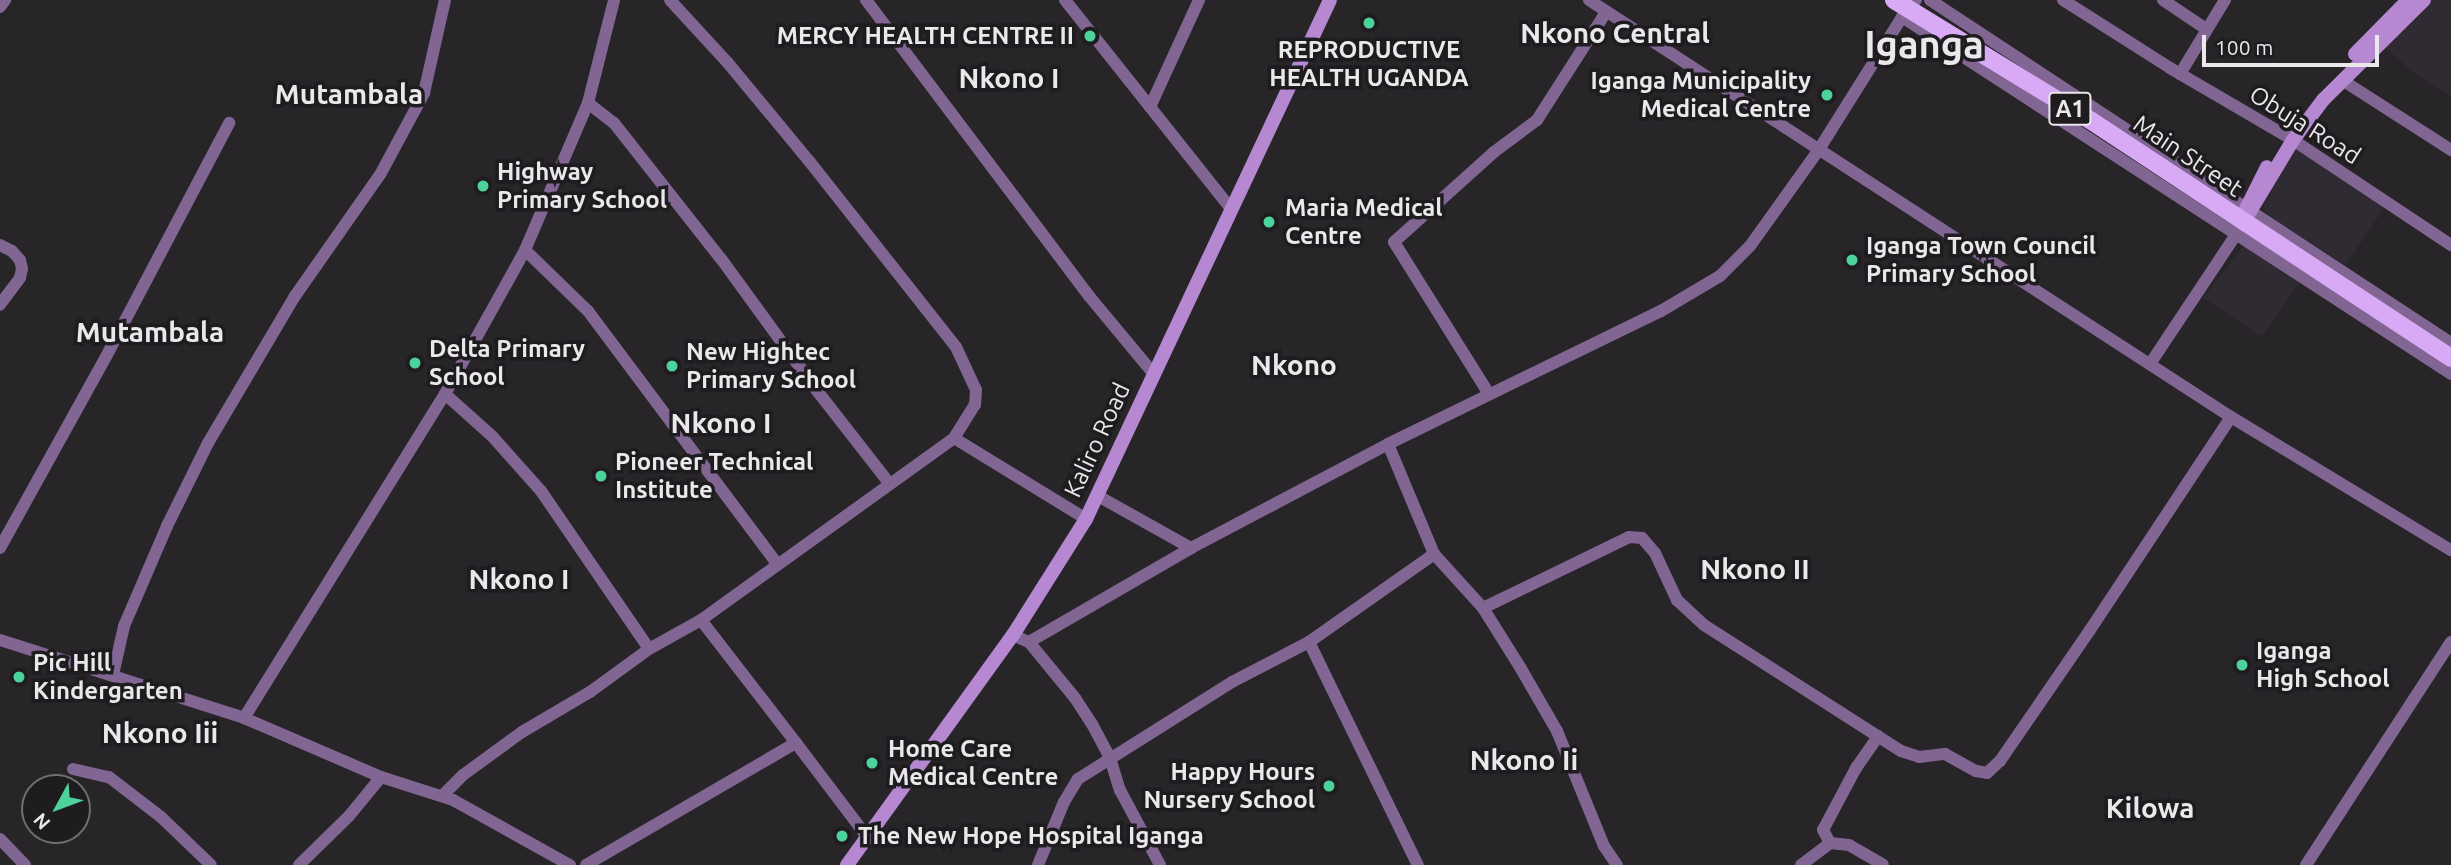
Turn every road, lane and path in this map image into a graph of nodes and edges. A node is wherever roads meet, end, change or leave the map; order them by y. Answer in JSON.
{"nodes":[{"id":1,"x":5,"y":0,"type":"edge"},
{"id":2,"x":445,"y":0,"type":"edge"},
{"id":3,"x":614,"y":0,"type":"edge"},
{"id":4,"x":670,"y":0,"type":"edge"},
{"id":5,"x":866,"y":0,"type":"edge"},
{"id":6,"x":1065,"y":0,"type":"edge"},
{"id":7,"x":1199,"y":0,"type":"edge"},
{"id":8,"x":1330,"y":0,"type":"edge"},
{"id":9,"x":1589,"y":0,"type":"edge"},
{"id":10,"x":1930,"y":0,"type":"edge"},
{"id":11,"x":2063,"y":0,"type":"edge"},
{"id":12,"x":2163,"y":0,"type":"edge"},
{"id":13,"x":2225,"y":0,"type":"edge"},
{"id":14,"x":2409,"y":0,"type":"edge"},
{"id":15,"x":2424,"y":0,"type":"edge"},
{"id":16,"x":0,"y":7,"type":"edge"},
{"id":17,"x":1905,"y":7,"type":"edge"},
{"id":18,"x":1606,"y":12,"type":"junction"},
{"id":19,"x":2206,"y":29,"type":"junction"},
{"id":20,"x":2180,"y":74,"type":"junction"},
{"id":21,"x":2342,"y":80,"type":"junction"},
{"id":22,"x":588,"y":103,"type":"junction"},
{"id":23,"x":1150,"y":107,"type":"junction"},
{"id":24,"x":229,"y":123,"type":"dead end"},
{"id":25,"x":2289,"y":138,"type":"junction"},
{"id":26,"x":2451,"y":150,"type":"edge"},
{"id":27,"x":1818,"y":151,"type":"junction"},
{"id":28,"x":1231,"y":209,"type":"junction"},
{"id":29,"x":2245,"y":218,"type":"junction"},
{"id":30,"x":0,"y":244,"type":"edge"},
{"id":31,"x":2451,"y":245,"type":"edge"},
{"id":32,"x":525,"y":250,"type":"junction"},
{"id":33,"x":0,"y":305,"type":"edge"},
{"id":34,"x":2451,"y":343,"type":"edge"},
{"id":35,"x":2451,"y":358,"type":"edge"},
{"id":36,"x":2150,"y":364,"type":"junction"},
{"id":37,"x":1153,"y":373,"type":"junction"},
{"id":38,"x":2451,"y":374,"type":"edge"},
{"id":39,"x":444,"y":394,"type":"junction"},
{"id":40,"x":1489,"y":394,"type":"junction"},
{"id":41,"x":2231,"y":417,"type":"junction"},
{"id":42,"x":954,"y":438,"type":"junction"},
{"id":43,"x":1388,"y":444,"type":"junction"},
{"id":44,"x":889,"y":483,"type":"junction"},
{"id":45,"x":1098,"y":496,"type":"junction"},
{"id":46,"x":1086,"y":519,"type":"junction"},
{"id":47,"x":0,"y":548,"type":"edge"},
{"id":48,"x":1191,"y":548,"type":"junction"},
{"id":49,"x":2451,"y":550,"type":"edge"},
{"id":50,"x":1434,"y":554,"type":"junction"},
{"id":51,"x":777,"y":564,"type":"junction"},
{"id":52,"x":1483,"y":608,"type":"junction"},
{"id":53,"x":701,"y":620,"type":"junction"},
{"id":54,"x":1013,"y":635,"type":"junction"},
{"id":55,"x":0,"y":640,"type":"edge"},
{"id":56,"x":1029,"y":642,"type":"junction"},
{"id":57,"x":1309,"y":642,"type":"junction"},
{"id":58,"x":2451,"y":642,"type":"edge"},
{"id":59,"x":649,"y":649,"type":"junction"},
{"id":60,"x":113,"y":675,"type":"junction"},
{"id":61,"x":244,"y":718,"type":"junction"},
{"id":62,"x":1878,"y":736,"type":"junction"},
{"id":63,"x":796,"y":743,"type":"junction"},
{"id":64,"x":1110,"y":758,"type":"junction"},
{"id":65,"x":73,"y":769,"type":"dead end"},
{"id":66,"x":381,"y":777,"type":"junction"},
{"id":67,"x":442,"y":796,"type":"junction"},
{"id":68,"x":868,"y":838,"type":"junction"},
{"id":69,"x":0,"y":839,"type":"edge"},
{"id":70,"x":1830,"y":843,"type":"junction"},
{"id":71,"x":25,"y":865,"type":"edge"},
{"id":72,"x":211,"y":865,"type":"edge"},
{"id":73,"x":299,"y":865,"type":"edge"},
{"id":74,"x":570,"y":865,"type":"edge"},
{"id":75,"x":586,"y":865,"type":"edge"},
{"id":76,"x":847,"y":865,"type":"edge"},
{"id":77,"x":1038,"y":865,"type":"edge"},
{"id":78,"x":1160,"y":865,"type":"edge"},
{"id":79,"x":1418,"y":865,"type":"edge"},
{"id":80,"x":1617,"y":865,"type":"edge"},
{"id":81,"x":1801,"y":865,"type":"edge"},
{"id":82,"x":1883,"y":865,"type":"edge"},
{"id":83,"x":2306,"y":865,"type":"edge"}],
"edges":[{"from":1,"to":16,"type":"street"},
{"from":2,"to":60,"type":"street"},
{"from":3,"to":22,"type":"street"},
{"from":4,"to":42,"type":"street"},
{"from":5,"to":37,"type":"street"},
{"from":6,"to":23,"type":"street"},
{"from":7,"to":23,"type":"street"},
{"from":8,"to":28,"type":"main road","name":"Kaliro Road"},
{"from":9,"to":18,"type":"street"},
{"from":10,"to":29,"type":"street","name":"Main Street"},
{"from":11,"to":20,"type":"street","name":"Obuja Road"},
{"from":12,"to":19,"type":"street"},
{"from":13,"to":19,"type":"street"},
{"from":14,"to":25,"type":"main road"},
{"from":15,"to":21,"type":"main road"},
{"from":17,"to":27,"type":"street"},
{"from":17,"to":29,"type":"main road","name":"Main Street","number":"A1"},
{"from":18,"to":27,"type":"street"},
{"from":18,"to":40,"type":"street"},
{"from":19,"to":20,"type":"street"},
{"from":20,"to":25,"type":"street","name":"Obuja Road"},
{"from":21,"to":25,"type":"main road"},
{"from":21,"to":26,"type":"street"},
{"from":22,"to":32,"type":"street"},
{"from":22,"to":44,"type":"street"},
{"from":23,"to":28,"type":"street"},
{"from":24,"to":47,"type":"street"},
{"from":25,"to":29,"type":"main road"},
{"from":25,"to":31,"type":"street","name":"Obuja Road"},
{"from":27,"to":36,"type":"street"},
{"from":27,"to":40,"type":"street"},
{"from":28,"to":37,"type":"main road","name":"Kaliro Road"},
{"from":29,"to":34,"type":"street","name":"Main Street"},
{"from":29,"to":35,"type":"main road","name":"Main Street","number":"A1"},
{"from":29,"to":36,"type":"street"},
{"from":29,"to":38,"type":"street","name":"Main Street"},
{"from":30,"to":33,"type":"street"},
{"from":32,"to":39,"type":"street"},
{"from":32,"to":51,"type":"street"},
{"from":36,"to":41,"type":"street"},
{"from":37,"to":45,"type":"main road","name":"Kaliro Road"},
{"from":39,"to":59,"type":"street"},
{"from":39,"to":61,"type":"street"},
{"from":40,"to":43,"type":"street"},
{"from":41,"to":49,"type":"street"},
{"from":41,"to":62,"type":"street"},
{"from":42,"to":44,"type":"street"},
{"from":42,"to":46,"type":"street"},
{"from":43,"to":48,"type":"street"},
{"from":43,"to":50,"type":"street"},
{"from":44,"to":51,"type":"street"},
{"from":45,"to":46,"type":"main road","name":"Kaliro Road"},
{"from":45,"to":48,"type":"street"},
{"from":46,"to":54,"type":"main road","name":"Kaliro Road"},
{"from":48,"to":56,"type":"street"},
{"from":50,"to":52,"type":"street"},
{"from":50,"to":57,"type":"street"},
{"from":51,"to":53,"type":"street"},
{"from":52,"to":62,"type":"street"},
{"from":52,"to":80,"type":"street"},
{"from":53,"to":59,"type":"street"},
{"from":53,"to":63,"type":"street"},
{"from":54,"to":56,"type":"street"},
{"from":54,"to":68,"type":"main road","name":"Kaliro Road"},
{"from":55,"to":60,"type":"street"},
{"from":56,"to":64,"type":"street"},
{"from":57,"to":64,"type":"street"},
{"from":57,"to":79,"type":"street"},
{"from":58,"to":83,"type":"street"},
{"from":59,"to":67,"type":"street"},
{"from":60,"to":61,"type":"street"},
{"from":61,"to":66,"type":"street"},
{"from":62,"to":70,"type":"street"},
{"from":63,"to":68,"type":"street"},
{"from":63,"to":75,"type":"street"},
{"from":64,"to":77,"type":"street"},
{"from":64,"to":78,"type":"street"},
{"from":65,"to":72,"type":"street"},
{"from":66,"to":67,"type":"street"},
{"from":66,"to":73,"type":"street"},
{"from":67,"to":74,"type":"street"},
{"from":68,"to":76,"type":"main road","name":"Kaliro Road"},
{"from":69,"to":71,"type":"street"},
{"from":70,"to":81,"type":"street"},
{"from":70,"to":82,"type":"street"}]}
